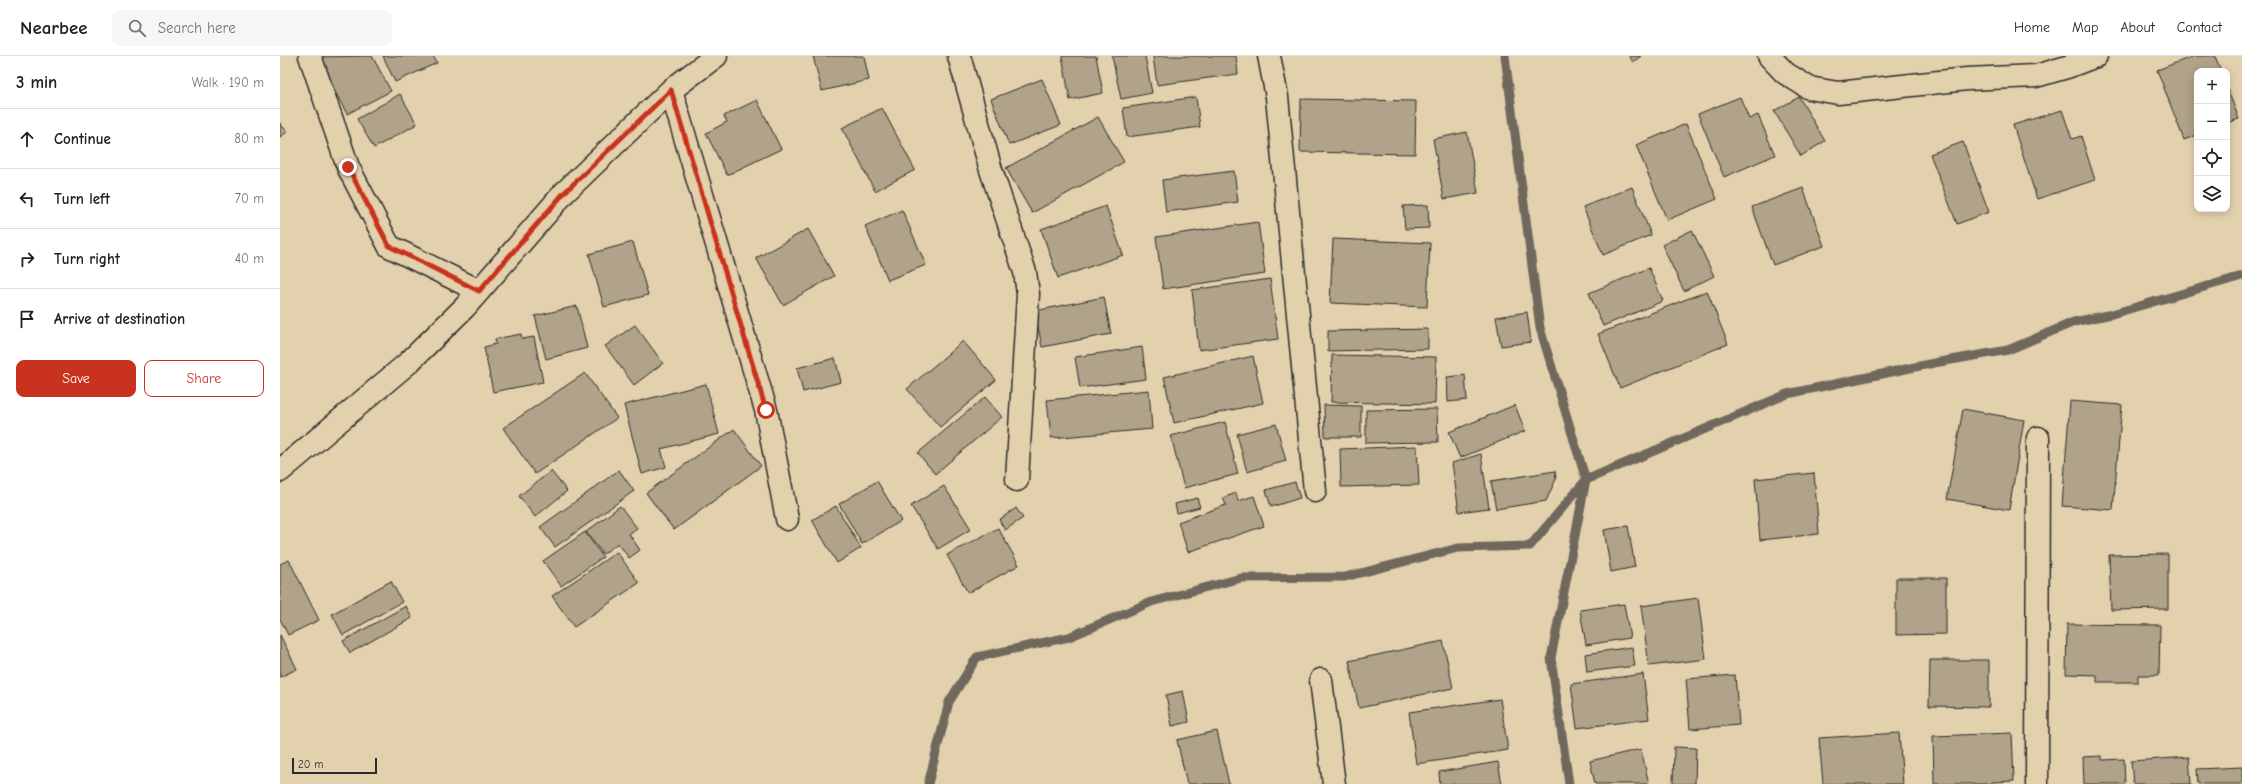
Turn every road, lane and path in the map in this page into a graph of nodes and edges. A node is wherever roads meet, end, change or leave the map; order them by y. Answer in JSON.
{"nodes":[{"id":1,"x":310,"y":56,"type":"edge"},
{"id":2,"x":716,"y":56,"type":"edge"},
{"id":3,"x":959,"y":56,"type":"edge"},
{"id":4,"x":1269,"y":56,"type":"edge"},
{"id":5,"x":1769,"y":56,"type":"edge"},
{"id":6,"x":2096,"y":56,"type":"edge"},
{"id":7,"x":671,"y":90,"type":"junction"},
{"id":8,"x":479,"y":291,"type":"junction"},
{"id":9,"x":2038,"y":438,"type":"dead end"},
{"id":10,"x":280,"y":471,"type":"edge"},
{"id":11,"x":1017,"y":480,"type":"dead end"},
{"id":12,"x":1315,"y":490,"type":"dead end"},
{"id":13,"x":787,"y":519,"type":"dead end"},
{"id":14,"x":1321,"y":680,"type":"dead end"},
{"id":15,"x":1334,"y":784,"type":"edge"},
{"id":16,"x":2037,"y":784,"type":"edge"}],
"edges":[{"from":1,"to":8,"type":"street"},
{"from":2,"to":7,"type":"street"},
{"from":3,"to":11,"type":"street"},
{"from":4,"to":12,"type":"street"},
{"from":5,"to":6,"type":"street"},
{"from":7,"to":8,"type":"street"},
{"from":7,"to":13,"type":"street"},
{"from":8,"to":10,"type":"street"},
{"from":9,"to":16,"type":"street"},
{"from":14,"to":15,"type":"street"}]}
